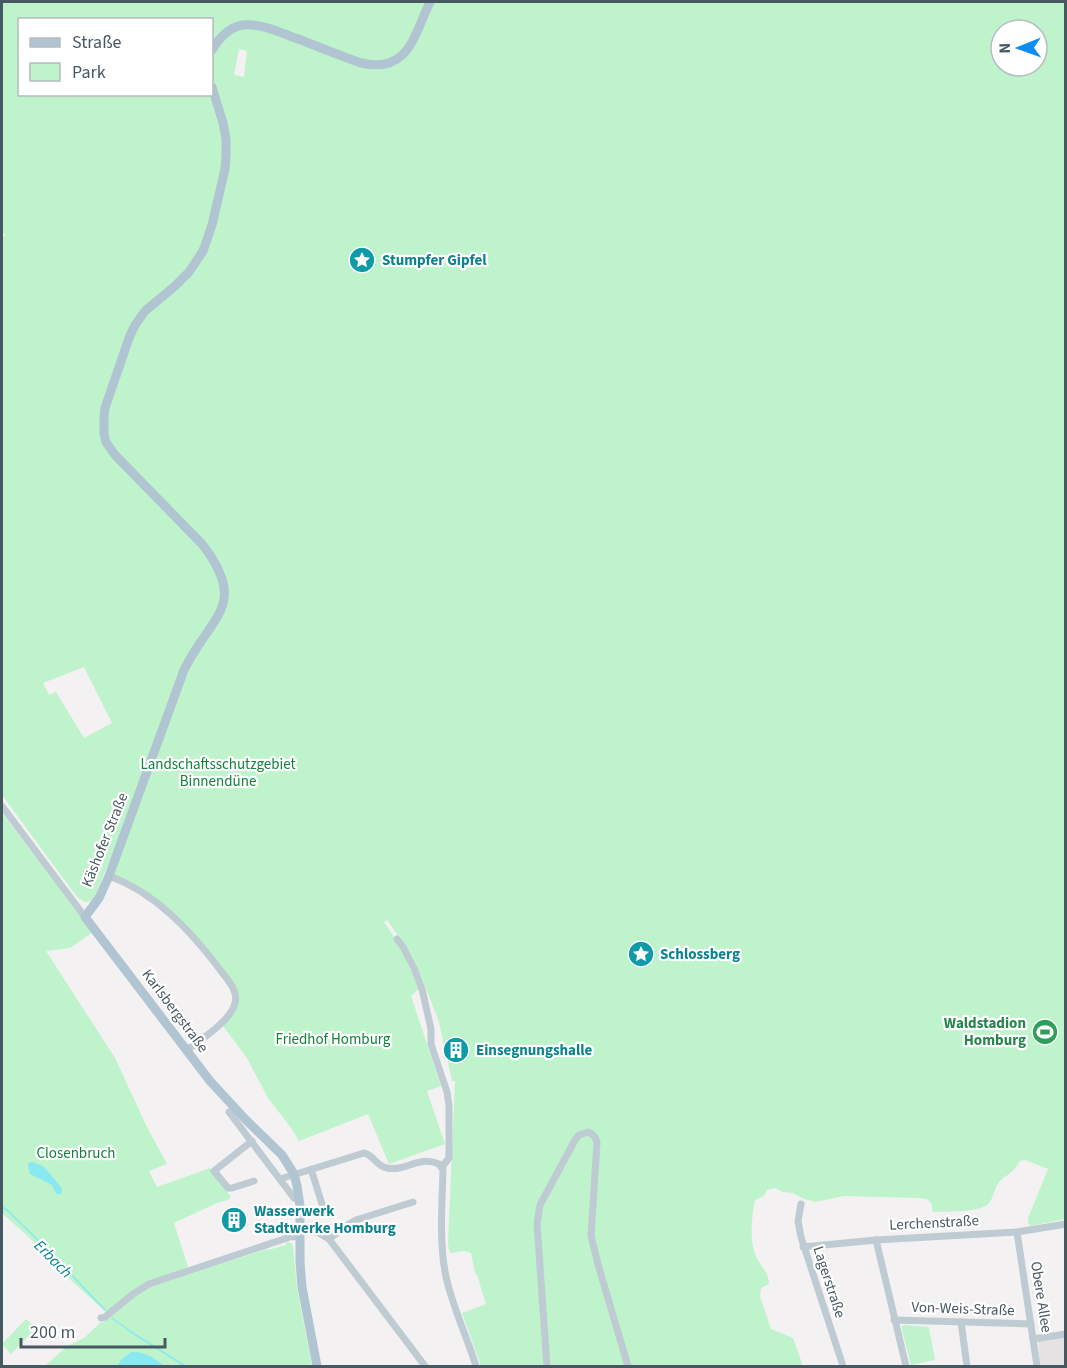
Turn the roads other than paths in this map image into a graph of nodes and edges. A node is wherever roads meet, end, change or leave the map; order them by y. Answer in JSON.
{"nodes":[{"id":1,"x":429,"y":2,"type":"edge"},
{"id":2,"x":213,"y":48,"type":"edge"},
{"id":3,"x":213,"y":90,"type":"edge"},
{"id":4,"x":2,"y":806,"type":"edge"},
{"id":5,"x":109,"y":876,"type":"junction"},
{"id":6,"x":85,"y":917,"type":"junction"},
{"id":7,"x":397,"y":939,"type":"dead end"},
{"id":8,"x":186,"y":1051,"type":"junction"},
{"id":9,"x":229,"y":1112,"type":"dead end"},
{"id":10,"x":243,"y":1123,"type":"junction"},
{"id":11,"x":252,"y":1141,"type":"junction"},
{"id":12,"x":442,"y":1167,"type":"junction"},
{"id":13,"x":311,"y":1169,"type":"junction"},
{"id":14,"x":294,"y":1174,"type":"junction"},
{"id":15,"x":280,"y":1179,"type":"junction"},
{"id":16,"x":254,"y":1181,"type":"dead end"},
{"id":17,"x":294,"y":1198,"type":"dead end"},
{"id":18,"x":413,"y":1202,"type":"dead end"},
{"id":19,"x":322,"y":1204,"type":"dead end"},
{"id":20,"x":801,"y":1204,"type":"dead end"},
{"id":21,"x":1065,"y":1224,"type":"edge"},
{"id":22,"x":1017,"y":1232,"type":"junction"},
{"id":23,"x":300,"y":1233,"type":"junction"},
{"id":24,"x":329,"y":1239,"type":"junction"},
{"id":25,"x":876,"y":1240,"type":"junction"},
{"id":26,"x":803,"y":1247,"type":"junction"},
{"id":27,"x":101,"y":1318,"type":"dead end"},
{"id":28,"x":894,"y":1320,"type":"junction"},
{"id":29,"x":961,"y":1322,"type":"junction"},
{"id":30,"x":1031,"y":1324,"type":"junction"},
{"id":31,"x":1065,"y":1334,"type":"edge"},
{"id":32,"x":1033,"y":1339,"type":"junction"},
{"id":33,"x":317,"y":1366,"type":"edge"},
{"id":34,"x":425,"y":1366,"type":"edge"},
{"id":35,"x":476,"y":1366,"type":"edge"},
{"id":36,"x":547,"y":1366,"type":"edge"},
{"id":37,"x":628,"y":1366,"type":"edge"},
{"id":38,"x":843,"y":1366,"type":"edge"},
{"id":39,"x":906,"y":1366,"type":"edge"},
{"id":40,"x":967,"y":1366,"type":"edge"},
{"id":41,"x":1037,"y":1366,"type":"edge"}],
"edges":[{"from":1,"to":2,"type":"main road"},
{"from":3,"to":5,"type":"main road","name":"Käshofer Straße"},
{"from":4,"to":6,"type":"street"},
{"from":5,"to":6,"type":"main road","name":"Käshofer Straße"},
{"from":5,"to":8,"type":"street"},
{"from":6,"to":8,"type":"main road","name":"Karlsbergstraße"},
{"from":7,"to":12,"type":"street"},
{"from":8,"to":10,"type":"main road","name":"Karlsbergstraße"},
{"from":9,"to":10,"type":"street","name":"Karlsbergstraße"},
{"from":10,"to":11,"type":"street","name":"Karlsbergstraße"},
{"from":10,"to":14,"type":"main road","name":"Karlsbergstraße"},
{"from":11,"to":15,"type":"street","name":"Karlsbergstraße"},
{"from":11,"to":16,"type":"street"},
{"from":12,"to":13,"type":"street"},
{"from":12,"to":35,"type":"street"},
{"from":13,"to":14,"type":"street"},
{"from":13,"to":19,"type":"street"},
{"from":14,"to":15,"type":"street"},
{"from":14,"to":23,"type":"main road","name":"Karlsbergstraße"},
{"from":15,"to":17,"type":"street","name":"Karlsbergstraße"},
{"from":18,"to":24,"type":"street"},
{"from":20,"to":26,"type":"street","name":"Lagerstraße"},
{"from":21,"to":22,"type":"street","name":"Lerchenstraße"},
{"from":22,"to":25,"type":"street","name":"Lerchenstraße"},
{"from":22,"to":30,"type":"street","name":"Obere Allee"},
{"from":23,"to":24,"type":"street"},
{"from":23,"to":27,"type":"street"},
{"from":23,"to":33,"type":"main road","name":"Karlsbergstraße"},
{"from":24,"to":34,"type":"street"},
{"from":25,"to":26,"type":"street","name":"Lerchenstraße"},
{"from":25,"to":28,"type":"street"},
{"from":26,"to":38,"type":"street","name":"Lagerstraße"},
{"from":28,"to":29,"type":"street","name":"Von-Weis-Straße"},
{"from":28,"to":39,"type":"street"},
{"from":29,"to":30,"type":"street","name":"Von-Weis-Straße"},
{"from":29,"to":40,"type":"street"},
{"from":30,"to":32,"type":"street","name":"Obere Allee"},
{"from":31,"to":32,"type":"street"},
{"from":32,"to":41,"type":"street","name":"Obere Allee"},
{"from":36,"to":37,"type":"street"}]}
